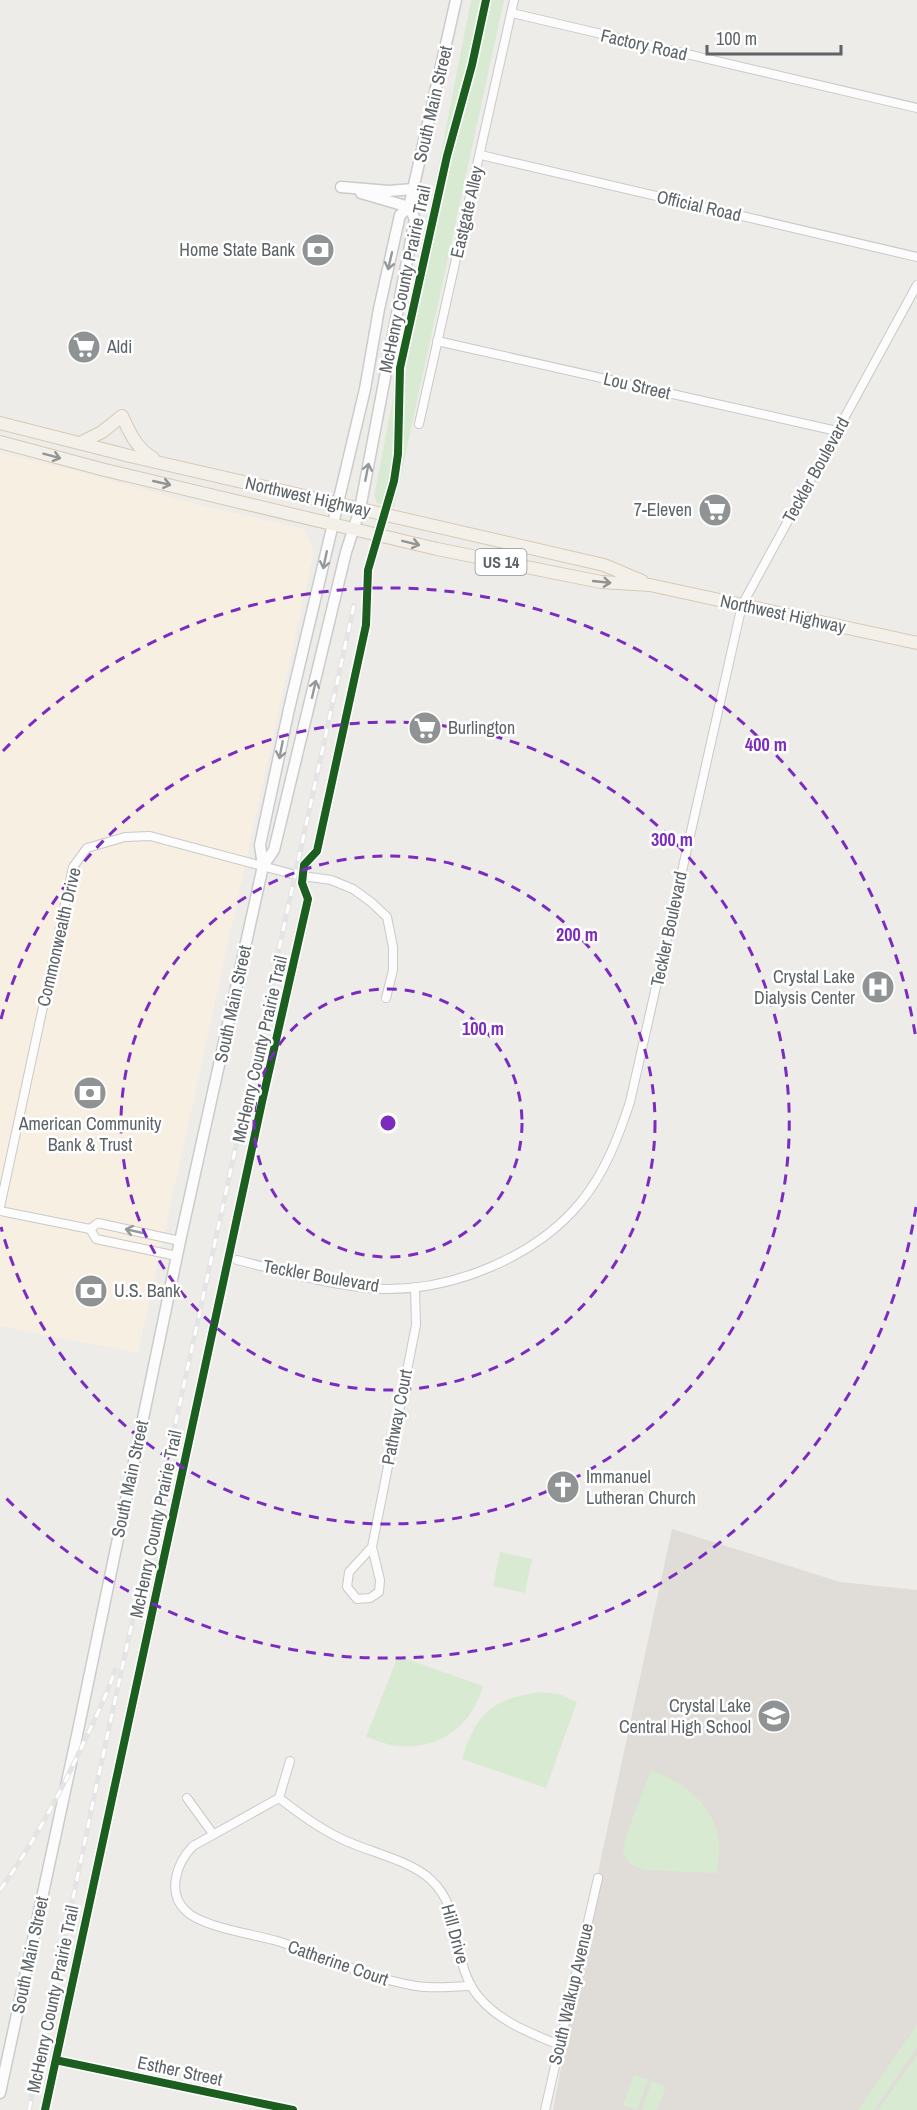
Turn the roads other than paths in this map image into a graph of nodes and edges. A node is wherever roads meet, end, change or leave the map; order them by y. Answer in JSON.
{"nodes":[{"id":1,"x":456,"y":0,"type":"edge"},
{"id":2,"x":514,"y":0,"type":"edge"},
{"id":3,"x":512,"y":13,"type":"junction"},
{"id":4,"x":917,"y":108,"type":"edge"},
{"id":5,"x":481,"y":154,"type":"junction"},
{"id":6,"x":413,"y":189,"type":"junction"},
{"id":7,"x":409,"y":207,"type":"junction"},
{"id":8,"x":917,"y":257,"type":"edge"},
{"id":9,"x":917,"y":285,"type":"edge"},
{"id":10,"x":437,"y":341,"type":"junction"},
{"id":11,"x":0,"y":423,"type":"edge"},
{"id":12,"x":419,"y":424,"type":"dead end"},
{"id":13,"x":837,"y":431,"type":"junction"},
{"id":14,"x":0,"y":442,"type":"edge"},
{"id":15,"x":80,"y":442,"type":"junction"},
{"id":16,"x":162,"y":463,"type":"junction"},
{"id":17,"x":338,"y":503,"type":"junction"},
{"id":18,"x":360,"y":509,"type":"junction"},
{"id":19,"x":332,"y":524,"type":"junction"},
{"id":20,"x":354,"y":529,"type":"junction"},
{"id":21,"x":650,"y":585,"type":"junction"},
{"id":22,"x":742,"y":605,"type":"junction"},
{"id":23,"x":917,"y":643,"type":"edge"},
{"id":24,"x":263,"y":866,"type":"junction"},
{"id":25,"x":386,"y":998,"type":"dead end"},
{"id":26,"x":0,"y":1209,"type":"edge"},
{"id":27,"x":90,"y":1229,"type":"junction"},
{"id":28,"x":180,"y":1241,"type":"junction"},
{"id":29,"x":177,"y":1256,"type":"junction"},
{"id":30,"x":237,"y":1260,"type":"dead end"},
{"id":31,"x":415,"y":1287,"type":"junction"},
{"id":32,"x":372,"y":1547,"type":"junction"},
{"id":33,"x":290,"y":1761,"type":"dead end"},
{"id":34,"x":188,"y":1797,"type":"dead end"},
{"id":35,"x":279,"y":1798,"type":"junction"},
{"id":36,"x":213,"y":1834,"type":"junction"},
{"id":37,"x":598,"y":1878,"type":"dead end"},
{"id":38,"x":471,"y":1986,"type":"junction"},
{"id":39,"x":559,"y":2045,"type":"junction"},
{"id":40,"x":60,"y":2061,"type":"dead end"},
{"id":41,"x":0,"y":2093,"type":"edge"},
{"id":42,"x":293,"y":2110,"type":"edge"},
{"id":43,"x":545,"y":2110,"type":"edge"}],
"edges":[{"from":1,"to":6,"type":"street","name":"South Main Street"},
{"from":2,"to":3,"type":"street","name":"Eastgate Alley"},
{"from":3,"to":4,"type":"street","name":"Factory Road"},
{"from":3,"to":5,"type":"street","name":"Eastgate Alley"},
{"from":5,"to":8,"type":"street","name":"Official Road"},
{"from":5,"to":10,"type":"street","name":"Eastgate Alley"},
{"from":6,"to":7,"type":"street","name":"South Main Street"},
{"from":6,"to":7,"type":"street"},
{"from":7,"to":17,"type":"street","name":"South Main Street","one_way":true},
{"from":18,"to":7,"type":"street","name":"South Main Street","one_way":true},
{"from":9,"to":13,"type":"street","name":"Teckler Boulevard"},
{"from":10,"to":12,"type":"street","name":"Eastgate Alley"},
{"from":10,"to":13,"type":"street","name":"Lou Street"},
{"from":11,"to":15,"type":"main road","name":"Northwest Highway","number":"US 14"},
{"from":13,"to":22,"type":"street","name":"Teckler Boulevard"},
{"from":14,"to":19,"type":"main road","name":"Northwest Highway","number":"US 14","one_way":true},
{"from":15,"to":16,"type":"main road","name":"Northwest Highway","number":"US 14"},
{"from":15,"to":16,"type":"main road"},
{"from":16,"to":17,"type":"main road","name":"Northwest Highway","number":"US 14"},
{"from":17,"to":18,"type":"main road","name":"Northwest Highway","number":"US 14"},
{"from":17,"to":19,"type":"street","name":"South Main Street"},
{"from":18,"to":20,"type":"street","name":"South Main Street"},
{"from":18,"to":21,"type":"main road","name":"Northwest Highway","number":"US 14"},
{"from":19,"to":20,"type":"main road","name":"Northwest Highway","number":"US 14"},
{"from":19,"to":24,"type":"street","name":"South Main Street","one_way":true},
{"from":20,"to":21,"type":"main road","name":"Northwest Highway","number":"US 14","one_way":true},
{"from":24,"to":20,"type":"street","name":"South Main Street","one_way":true},
{"from":21,"to":22,"type":"main road","name":"Northwest Highway","number":"US 14"},
{"from":22,"to":23,"type":"main road","name":"Northwest Highway","number":"US 14"},
{"from":22,"to":31,"type":"street","name":"Teckler Boulevard"},
{"from":24,"to":25,"type":"street","name":"Commonwealth Drive"},
{"from":24,"to":26,"type":"street","name":"Commonwealth Drive"},
{"from":24,"to":28,"type":"street","name":"South Main Street"},
{"from":26,"to":27,"type":"street"},
{"from":28,"to":27,"type":"street","one_way":true},
{"from":27,"to":29,"type":"street"},
{"from":28,"to":29,"type":"street","name":"South Main Street"},
{"from":29,"to":41,"type":"street","name":"South Main Street"},
{"from":30,"to":31,"type":"street","name":"Teckler Boulevard"},
{"from":31,"to":32,"type":"street","name":"Pathway Court"},
{"from":32,"to":32,"type":"street","name":"Pathway Court"},
{"from":33,"to":35,"type":"street"},
{"from":34,"to":36,"type":"street"},
{"from":35,"to":36,"type":"street"},
{"from":35,"to":38,"type":"street","name":"Hill Drive"},
{"from":36,"to":38,"type":"street","name":"Catherine Court"},
{"from":37,"to":39,"type":"street","name":"South Walkup Avenue"},
{"from":38,"to":39,"type":"street","name":"Hill Drive"},
{"from":39,"to":43,"type":"street","name":"South Walkup Avenue"},
{"from":40,"to":42,"type":"street","name":"Esther Street"}]}
